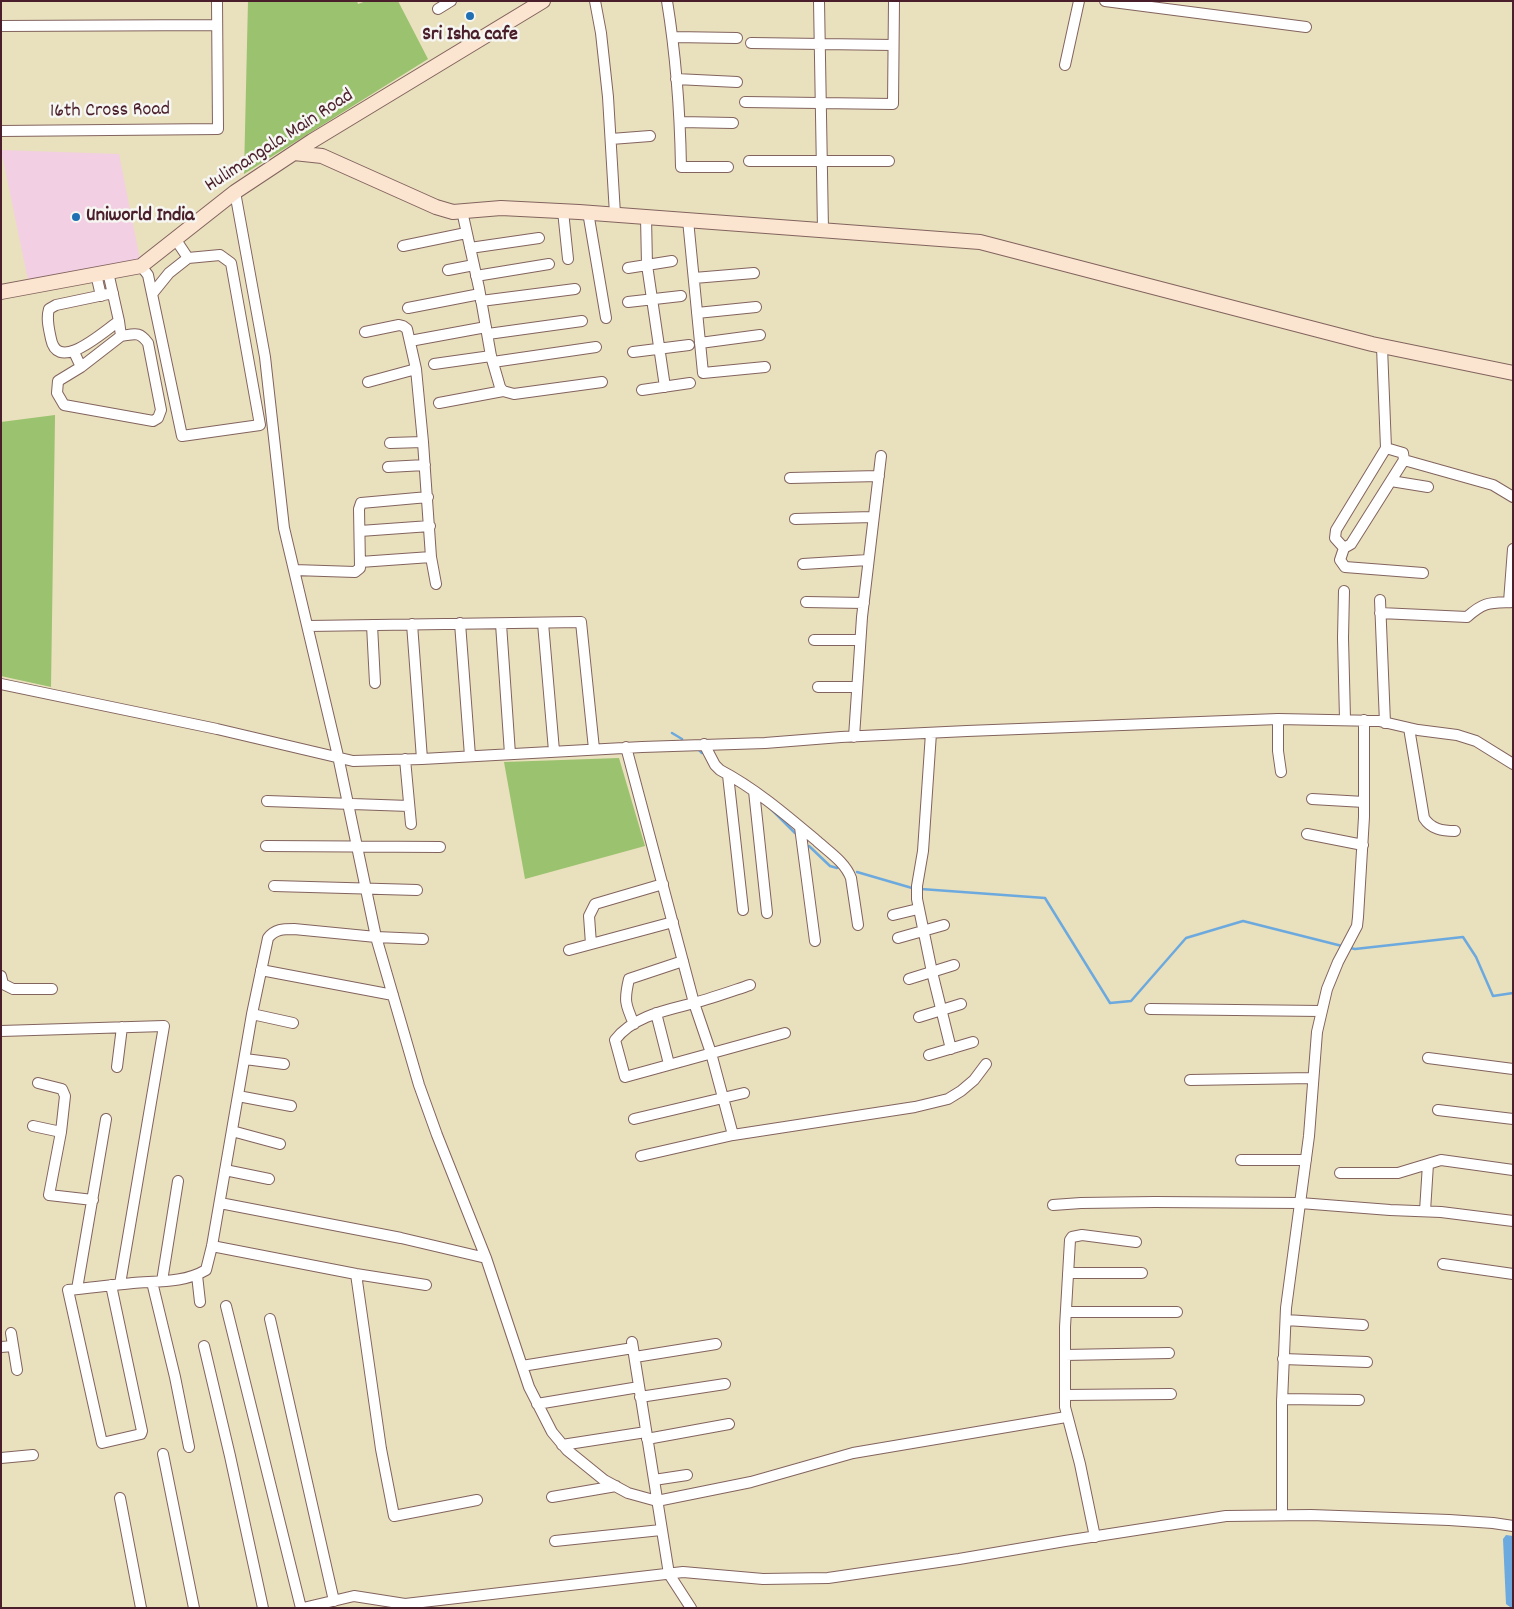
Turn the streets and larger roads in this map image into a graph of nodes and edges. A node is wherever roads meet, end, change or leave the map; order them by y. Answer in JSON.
{"nodes":[{"id":1,"x":217,"y":1,"type":"edge"},
{"id":2,"x":451,"y":1,"type":"edge"},
{"id":3,"x":595,"y":1,"type":"edge"},
{"id":4,"x":667,"y":1,"type":"edge"},
{"id":5,"x":819,"y":1,"type":"edge"},
{"id":6,"x":894,"y":1,"type":"edge"},
{"id":7,"x":1079,"y":1,"type":"edge"},
{"id":8,"x":1105,"y":1,"type":"edge"},
{"id":9,"x":534,"y":4,"type":"edge"},
{"id":10,"x":438,"y":9,"type":"dead end"},
{"id":11,"x":217,"y":25,"type":"junction"},
{"id":12,"x":1,"y":26,"type":"edge"},
{"id":13,"x":1306,"y":27,"type":"dead end"},
{"id":14,"x":673,"y":37,"type":"junction"},
{"id":15,"x":737,"y":38,"type":"dead end"},
{"id":16,"x":751,"y":43,"type":"dead end"},
{"id":17,"x":820,"y":44,"type":"junction"},
{"id":18,"x":893,"y":45,"type":"junction"},
{"id":19,"x":1065,"y":65,"type":"dead end"},
{"id":20,"x":676,"y":79,"type":"junction"},
{"id":21,"x":737,"y":82,"type":"dead end"},
{"id":22,"x":745,"y":102,"type":"dead end"},
{"id":23,"x":820,"y":102,"type":"junction"},
{"id":24,"x":680,"y":122,"type":"junction"},
{"id":25,"x":733,"y":123,"type":"dead end"},
{"id":26,"x":1,"y":131,"type":"edge"},
{"id":27,"x":650,"y":136,"type":"dead end"},
{"id":28,"x":612,"y":139,"type":"junction"},
{"id":29,"x":294,"y":153,"type":"junction"},
{"id":30,"x":749,"y":161,"type":"dead end"},
{"id":31,"x":822,"y":161,"type":"junction"},
{"id":32,"x":889,"y":161,"type":"dead end"},
{"id":33,"x":728,"y":167,"type":"dead end"},
{"id":34,"x":235,"y":192,"type":"junction"},
{"id":35,"x":563,"y":211,"type":"junction"},
{"id":36,"x":462,"y":212,"type":"junction"},
{"id":37,"x":588,"y":212,"type":"junction"},
{"id":38,"x":614,"y":214,"type":"junction"},
{"id":39,"x":646,"y":217,"type":"junction"},
{"id":40,"x":688,"y":220,"type":"junction"},
{"id":41,"x":823,"y":230,"type":"junction"},
{"id":42,"x":466,"y":233,"type":"junction"},
{"id":43,"x":539,"y":238,"type":"dead end"},
{"id":44,"x":176,"y":240,"type":"junction"},
{"id":45,"x":403,"y":246,"type":"dead end"},
{"id":46,"x":470,"y":248,"type":"junction"},
{"id":47,"x":188,"y":258,"type":"junction"},
{"id":48,"x":568,"y":259,"type":"dead end"},
{"id":49,"x":672,"y":261,"type":"dead end"},
{"id":50,"x":549,"y":264,"type":"dead end"},
{"id":51,"x":474,"y":265,"type":"junction"},
{"id":52,"x":647,"y":265,"type":"junction"},
{"id":53,"x":141,"y":266,"type":"junction"},
{"id":54,"x":628,"y":268,"type":"dead end"},
{"id":55,"x":448,"y":270,"type":"dead end"},
{"id":56,"x":102,"y":273,"type":"junction"},
{"id":57,"x":754,"y":273,"type":"dead end"},
{"id":58,"x":476,"y":276,"type":"junction"},
{"id":59,"x":694,"y":278,"type":"junction"},
{"id":60,"x":575,"y":289,"type":"dead end"},
{"id":61,"x":1,"y":292,"type":"edge"},
{"id":62,"x":113,"y":293,"type":"junction"},
{"id":63,"x":152,"y":294,"type":"junction"},
{"id":64,"x":101,"y":296,"type":"junction"},
{"id":65,"x":681,"y":296,"type":"dead end"},
{"id":66,"x":481,"y":297,"type":"junction"},
{"id":67,"x":652,"y":300,"type":"junction"},
{"id":68,"x":628,"y":302,"type":"dead end"},
{"id":69,"x":756,"y":307,"type":"dead end"},
{"id":70,"x":408,"y":308,"type":"dead end"},
{"id":71,"x":697,"y":312,"type":"junction"},
{"id":72,"x":606,"y":318,"type":"dead end"},
{"id":73,"x":118,"y":321,"type":"junction"},
{"id":74,"x":582,"y":321,"type":"dead end"},
{"id":75,"x":487,"y":331,"type":"junction"},
{"id":76,"x":365,"y":332,"type":"dead end"},
{"id":77,"x":760,"y":335,"type":"dead end"},
{"id":78,"x":121,"y":336,"type":"junction"},
{"id":79,"x":410,"y":341,"type":"junction"},
{"id":80,"x":700,"y":343,"type":"junction"},
{"id":81,"x":689,"y":345,"type":"dead end"},
{"id":82,"x":1382,"y":346,"type":"junction"},
{"id":83,"x":596,"y":347,"type":"dead end"},
{"id":84,"x":659,"y":348,"type":"junction"},
{"id":85,"x":74,"y":352,"type":"junction"},
{"id":86,"x":633,"y":352,"type":"dead end"},
{"id":87,"x":492,"y":359,"type":"junction"},
{"id":88,"x":434,"y":364,"type":"dead end"},
{"id":89,"x":765,"y":366,"type":"dead end"},
{"id":90,"x":80,"y":367,"type":"junction"},
{"id":91,"x":416,"y":369,"type":"junction"},
{"id":92,"x":1513,"y":373,"type":"edge"},
{"id":93,"x":368,"y":382,"type":"dead end"},
{"id":94,"x":602,"y":382,"type":"dead end"},
{"id":95,"x":690,"y":383,"type":"dead end"},
{"id":96,"x":665,"y":387,"type":"junction"},
{"id":97,"x":642,"y":390,"type":"dead end"},
{"id":98,"x":503,"y":391,"type":"junction"},
{"id":99,"x":438,"y":403,"type":"dead end"},
{"id":100,"x":423,"y":442,"type":"junction"},
{"id":101,"x":390,"y":443,"type":"dead end"},
{"id":102,"x":1386,"y":448,"type":"junction"},
{"id":103,"x":881,"y":456,"type":"dead end"},
{"id":104,"x":1404,"y":460,"type":"junction"},
{"id":105,"x":426,"y":465,"type":"junction"},
{"id":106,"x":388,"y":467,"type":"dead end"},
{"id":107,"x":879,"y":476,"type":"junction"},
{"id":108,"x":790,"y":478,"type":"dead end"},
{"id":109,"x":1390,"y":481,"type":"junction"},
{"id":110,"x":1428,"y":486,"type":"dead end"},
{"id":111,"x":428,"y":497,"type":"junction"},
{"id":112,"x":1513,"y":497,"type":"edge"},
{"id":113,"x":874,"y":517,"type":"junction"},
{"id":114,"x":795,"y":519,"type":"dead end"},
{"id":115,"x":430,"y":526,"type":"junction"},
{"id":116,"x":360,"y":531,"type":"junction"},
{"id":117,"x":1344,"y":548,"type":"junction"},
{"id":118,"x":1513,"y":549,"type":"edge"},
{"id":119,"x":431,"y":557,"type":"junction"},
{"id":120,"x":868,"y":560,"type":"junction"},
{"id":121,"x":360,"y":562,"type":"junction"},
{"id":122,"x":803,"y":564,"type":"dead end"},
{"id":123,"x":294,"y":570,"type":"junction"},
{"id":124,"x":1423,"y":572,"type":"dead end"},
{"id":125,"x":436,"y":584,"type":"dead end"},
{"id":126,"x":1344,"y":591,"type":"dead end"},
{"id":127,"x":1380,"y":600,"type":"dead end"},
{"id":128,"x":806,"y":602,"type":"dead end"},
{"id":129,"x":1511,"y":602,"type":"edge"},
{"id":130,"x":864,"y":603,"type":"junction"},
{"id":131,"x":1380,"y":613,"type":"junction"},
{"id":132,"x":460,"y":623,"type":"junction"},
{"id":133,"x":543,"y":623,"type":"junction"},
{"id":134,"x":412,"y":624,"type":"junction"},
{"id":135,"x":501,"y":624,"type":"junction"},
{"id":136,"x":372,"y":625,"type":"junction"},
{"id":137,"x":308,"y":626,"type":"junction"},
{"id":138,"x":814,"y":640,"type":"dead end"},
{"id":139,"x":860,"y":640,"type":"junction"},
{"id":140,"x":375,"y":683,"type":"dead end"},
{"id":141,"x":1,"y":684,"type":"edge"},
{"id":142,"x":818,"y":687,"type":"dead end"},
{"id":143,"x":857,"y":687,"type":"junction"},
{"id":144,"x":1278,"y":719,"type":"junction"},
{"id":145,"x":1345,"y":719,"type":"junction"},
{"id":146,"x":1364,"y":720,"type":"junction"},
{"id":147,"x":1386,"y":723,"type":"junction"},
{"id":148,"x":1409,"y":728,"type":"junction"},
{"id":149,"x":931,"y":733,"type":"junction"},
{"id":150,"x":854,"y":737,"type":"junction"},
{"id":151,"x":704,"y":744,"type":"junction"},
{"id":152,"x":626,"y":747,"type":"junction"},
{"id":153,"x":594,"y":748,"type":"junction"},
{"id":154,"x":554,"y":751,"type":"junction"},
{"id":155,"x":510,"y":754,"type":"junction"},
{"id":156,"x":338,"y":756,"type":"junction"},
{"id":157,"x":470,"y":756,"type":"junction"},
{"id":158,"x":405,"y":759,"type":"junction"},
{"id":159,"x":422,"y":759,"type":"junction"},
{"id":160,"x":1511,"y":761,"type":"edge"},
{"id":161,"x":1281,"y":772,"type":"dead end"},
{"id":162,"x":730,"y":776,"type":"junction"},
{"id":163,"x":754,"y":793,"type":"junction"},
{"id":164,"x":1312,"y":799,"type":"dead end"},
{"id":165,"x":268,"y":801,"type":"dead end"},
{"id":166,"x":1364,"y":802,"type":"junction"},
{"id":167,"x":348,"y":804,"type":"junction"},
{"id":168,"x":409,"y":806,"type":"junction"},
{"id":169,"x":411,"y":824,"type":"dead end"},
{"id":170,"x":800,"y":827,"type":"junction"},
{"id":171,"x":1455,"y":832,"type":"dead end"},
{"id":172,"x":1307,"y":834,"type":"dead end"},
{"id":173,"x":1362,"y":845,"type":"junction"},
{"id":174,"x":266,"y":846,"type":"dead end"},
{"id":175,"x":440,"y":847,"type":"dead end"},
{"id":176,"x":358,"y":848,"type":"junction"},
{"id":177,"x":663,"y":884,"type":"junction"},
{"id":178,"x":274,"y":886,"type":"dead end"},
{"id":179,"x":365,"y":888,"type":"junction"},
{"id":180,"x":417,"y":890,"type":"dead end"},
{"id":181,"x":918,"y":909,"type":"junction"},
{"id":182,"x":744,"y":910,"type":"dead end"},
{"id":183,"x":766,"y":913,"type":"dead end"},
{"id":184,"x":893,"y":915,"type":"dead end"},
{"id":185,"x":673,"y":922,"type":"junction"},
{"id":186,"x":858,"y":925,"type":"dead end"},
{"id":187,"x":944,"y":925,"type":"dead end"},
{"id":188,"x":923,"y":932,"type":"junction"},
{"id":189,"x":376,"y":936,"type":"junction"},
{"id":190,"x":898,"y":938,"type":"dead end"},
{"id":191,"x":423,"y":939,"type":"dead end"},
{"id":192,"x":815,"y":941,"type":"dead end"},
{"id":193,"x":591,"y":944,"type":"junction"},
{"id":194,"x":569,"y":950,"type":"dead end"},
{"id":195,"x":683,"y":961,"type":"junction"},
{"id":196,"x":954,"y":965,"type":"dead end"},
{"id":197,"x":261,"y":970,"type":"junction"},
{"id":198,"x":932,"y":972,"type":"junction"},
{"id":199,"x":1,"y":976,"type":"edge"},
{"id":200,"x":909,"y":979,"type":"dead end"},
{"id":201,"x":750,"y":985,"type":"dead end"},
{"id":202,"x":52,"y":989,"type":"dead end"},
{"id":203,"x":393,"y":995,"type":"junction"},
{"id":204,"x":694,"y":1003,"type":"junction"},
{"id":205,"x":961,"y":1004,"type":"dead end"},
{"id":206,"x":1150,"y":1009,"type":"dead end"},
{"id":207,"x":941,"y":1011,"type":"junction"},
{"id":208,"x":1321,"y":1011,"type":"junction"},
{"id":209,"x":656,"y":1013,"type":"junction"},
{"id":210,"x":252,"y":1014,"type":"junction"},
{"id":211,"x":919,"y":1017,"type":"dead end"},
{"id":212,"x":292,"y":1022,"type":"dead end"},
{"id":213,"x":634,"y":1024,"type":"junction"},
{"id":214,"x":122,"y":1028,"type":"junction"},
{"id":215,"x":1,"y":1032,"type":"edge"},
{"id":216,"x":785,"y":1034,"type":"dead end"},
{"id":217,"x":973,"y":1042,"type":"dead end"},
{"id":218,"x":951,"y":1049,"type":"junction"},
{"id":219,"x":711,"y":1053,"type":"junction"},
{"id":220,"x":929,"y":1055,"type":"dead end"},
{"id":221,"x":1428,"y":1058,"type":"dead end"},
{"id":222,"x":245,"y":1059,"type":"junction"},
{"id":223,"x":284,"y":1064,"type":"dead end"},
{"id":224,"x":669,"y":1064,"type":"junction"},
{"id":225,"x":986,"y":1064,"type":"dead end"},
{"id":226,"x":117,"y":1067,"type":"dead end"},
{"id":227,"x":1513,"y":1069,"type":"edge"},
{"id":228,"x":1313,"y":1078,"type":"junction"},
{"id":229,"x":1190,"y":1080,"type":"dead end"},
{"id":230,"x":38,"y":1083,"type":"dead end"},
{"id":231,"x":744,"y":1093,"type":"dead end"},
{"id":232,"x":238,"y":1096,"type":"junction"},
{"id":233,"x":724,"y":1098,"type":"junction"},
{"id":234,"x":291,"y":1106,"type":"dead end"},
{"id":235,"x":1438,"y":1110,"type":"dead end"},
{"id":236,"x":634,"y":1118,"type":"dead end"},
{"id":237,"x":106,"y":1119,"type":"dead end"},
{"id":238,"x":1513,"y":1119,"type":"edge"},
{"id":239,"x":33,"y":1126,"type":"dead end"},
{"id":240,"x":232,"y":1131,"type":"junction"},
{"id":241,"x":62,"y":1132,"type":"junction"},
{"id":242,"x":734,"y":1135,"type":"junction"},
{"id":243,"x":280,"y":1144,"type":"dead end"},
{"id":244,"x":641,"y":1156,"type":"dead end"},
{"id":245,"x":1241,"y":1160,"type":"dead end"},
{"id":246,"x":1306,"y":1160,"type":"junction"},
{"id":247,"x":1428,"y":1164,"type":"junction"},
{"id":248,"x":225,"y":1170,"type":"junction"},
{"id":249,"x":1513,"y":1170,"type":"edge"},
{"id":250,"x":1340,"y":1173,"type":"dead end"},
{"id":251,"x":269,"y":1179,"type":"dead end"},
{"id":252,"x":178,"y":1181,"type":"dead end"},
{"id":253,"x":92,"y":1200,"type":"junction"},
{"id":254,"x":220,"y":1203,"type":"junction"},
{"id":255,"x":1300,"y":1203,"type":"junction"},
{"id":256,"x":1053,"y":1205,"type":"dead end"},
{"id":257,"x":1425,"y":1211,"type":"junction"},
{"id":258,"x":1513,"y":1221,"type":"edge"},
{"id":259,"x":1136,"y":1242,"type":"dead end"},
{"id":260,"x":212,"y":1246,"type":"junction"},
{"id":261,"x":486,"y":1258,"type":"junction"},
{"id":262,"x":1442,"y":1264,"type":"dead end"},
{"id":263,"x":1068,"y":1273,"type":"junction"},
{"id":264,"x":1142,"y":1273,"type":"dead end"},
{"id":265,"x":356,"y":1274,"type":"junction"},
{"id":266,"x":1513,"y":1274,"type":"edge"},
{"id":267,"x":198,"y":1275,"type":"junction"},
{"id":268,"x":157,"y":1281,"type":"junction"},
{"id":269,"x":115,"y":1285,"type":"junction"},
{"id":270,"x":426,"y":1285,"type":"dead end"},
{"id":271,"x":77,"y":1289,"type":"junction"},
{"id":272,"x":200,"y":1302,"type":"dead end"},
{"id":273,"x":226,"y":1306,"type":"dead end"},
{"id":274,"x":1066,"y":1312,"type":"junction"},
{"id":275,"x":1177,"y":1312,"type":"dead end"},
{"id":276,"x":270,"y":1318,"type":"dead end"},
{"id":277,"x":1286,"y":1320,"type":"junction"},
{"id":278,"x":1362,"y":1324,"type":"dead end"},
{"id":279,"x":11,"y":1333,"type":"dead end"},
{"id":280,"x":716,"y":1344,"type":"dead end"},
{"id":281,"x":13,"y":1346,"type":"junction"},
{"id":282,"x":204,"y":1346,"type":"dead end"},
{"id":283,"x":1,"y":1347,"type":"edge"},
{"id":284,"x":633,"y":1349,"type":"junction"},
{"id":285,"x":1169,"y":1353,"type":"dead end"},
{"id":286,"x":1065,"y":1355,"type":"junction"},
{"id":287,"x":1283,"y":1359,"type":"junction"},
{"id":288,"x":1367,"y":1362,"type":"dead end"},
{"id":289,"x":522,"y":1366,"type":"junction"},
{"id":290,"x":17,"y":1370,"type":"dead end"},
{"id":291,"x":725,"y":1384,"type":"dead end"},
{"id":292,"x":640,"y":1392,"type":"junction"},
{"id":293,"x":1171,"y":1394,"type":"dead end"},
{"id":294,"x":1065,"y":1395,"type":"junction"},
{"id":295,"x":1282,"y":1399,"type":"junction"},
{"id":296,"x":1359,"y":1400,"type":"dead end"},
{"id":297,"x":537,"y":1404,"type":"junction"},
{"id":298,"x":1066,"y":1416,"type":"junction"},
{"id":299,"x":729,"y":1424,"type":"dead end"},
{"id":300,"x":646,"y":1436,"type":"junction"},
{"id":301,"x":562,"y":1445,"type":"junction"},
{"id":302,"x":189,"y":1447,"type":"dead end"},
{"id":303,"x":163,"y":1454,"type":"dead end"},
{"id":304,"x":33,"y":1456,"type":"dead end"},
{"id":305,"x":1,"y":1458,"type":"edge"},
{"id":306,"x":687,"y":1475,"type":"dead end"},
{"id":307,"x":654,"y":1480,"type":"junction"},
{"id":308,"x":616,"y":1486,"type":"junction"},
{"id":309,"x":552,"y":1497,"type":"dead end"},
{"id":310,"x":120,"y":1498,"type":"dead end"},
{"id":311,"x":478,"y":1500,"type":"dead end"},
{"id":312,"x":657,"y":1501,"type":"junction"},
{"id":313,"x":1282,"y":1515,"type":"junction"},
{"id":314,"x":1513,"y":1526,"type":"edge"},
{"id":315,"x":661,"y":1530,"type":"junction"},
{"id":316,"x":1095,"y":1537,"type":"junction"},
{"id":317,"x":555,"y":1541,"type":"dead end"},
{"id":318,"x":669,"y":1574,"type":"junction"},
{"id":319,"x":334,"y":1601,"type":"junction"},
{"id":320,"x":142,"y":1608,"type":"edge"},
{"id":321,"x":194,"y":1608,"type":"edge"},
{"id":322,"x":263,"y":1608,"type":"edge"},
{"id":323,"x":302,"y":1608,"type":"edge"},
{"id":324,"x":691,"y":1608,"type":"edge"}],
"edges":[{"from":1,"to":11,"type":"street"},
{"from":2,"to":10,"type":"street"},
{"from":3,"to":28,"type":"street"},
{"from":4,"to":14,"type":"street"},
{"from":5,"to":17,"type":"street"},
{"from":6,"to":18,"type":"street"},
{"from":7,"to":19,"type":"street"},
{"from":8,"to":13,"type":"street"},
{"from":9,"to":29,"type":"street","name":"Hulimangala Main Road"},
{"from":11,"to":12,"type":"street"},
{"from":11,"to":26,"type":"street","name":"16th Cross Road"},
{"from":14,"to":15,"type":"street"},
{"from":14,"to":20,"type":"street"},
{"from":16,"to":17,"type":"street"},
{"from":17,"to":18,"type":"street"},
{"from":17,"to":23,"type":"street"},
{"from":18,"to":23,"type":"street"},
{"from":20,"to":21,"type":"street"},
{"from":20,"to":24,"type":"street"},
{"from":22,"to":23,"type":"street"},
{"from":23,"to":31,"type":"street"},
{"from":24,"to":25,"type":"street"},
{"from":24,"to":33,"type":"street"},
{"from":27,"to":28,"type":"street"},
{"from":28,"to":38,"type":"street"},
{"from":29,"to":34,"type":"street","name":"Hulimangala Main Road"},
{"from":29,"to":36,"type":"street"},
{"from":30,"to":31,"type":"street"},
{"from":31,"to":32,"type":"street"},
{"from":31,"to":41,"type":"street"},
{"from":34,"to":44,"type":"street","name":"Hulimangala Main Road"},
{"from":34,"to":123,"type":"street"},
{"from":35,"to":36,"type":"street"},
{"from":35,"to":37,"type":"street"},
{"from":35,"to":48,"type":"street"},
{"from":36,"to":42,"type":"street"},
{"from":37,"to":38,"type":"street"},
{"from":37,"to":72,"type":"street"},
{"from":38,"to":39,"type":"street"},
{"from":39,"to":40,"type":"street"},
{"from":39,"to":52,"type":"street"},
{"from":40,"to":41,"type":"street"},
{"from":40,"to":59,"type":"street"},
{"from":41,"to":82,"type":"street"},
{"from":42,"to":45,"type":"street"},
{"from":42,"to":46,"type":"street"},
{"from":43,"to":46,"type":"street"},
{"from":44,"to":47,"type":"street"},
{"from":44,"to":53,"type":"street","name":"Hulimangala Main Road"},
{"from":46,"to":51,"type":"street"},
{"from":47,"to":63,"type":"street"},
{"from":47,"to":63,"type":"street"},
{"from":49,"to":52,"type":"street"},
{"from":50,"to":58,"type":"street"},
{"from":51,"to":55,"type":"street"},
{"from":51,"to":58,"type":"street"},
{"from":52,"to":54,"type":"street"},
{"from":52,"to":67,"type":"street"},
{"from":53,"to":56,"type":"street","name":"Hulimangala Main Road"},
{"from":53,"to":63,"type":"street"},
{"from":56,"to":61,"type":"street","name":"Hulimangala Main Road"},
{"from":56,"to":62,"type":"street"},
{"from":56,"to":64,"type":"street"},
{"from":57,"to":59,"type":"street"},
{"from":58,"to":66,"type":"street"},
{"from":59,"to":71,"type":"street"},
{"from":60,"to":66,"type":"street"},
{"from":62,"to":64,"type":"street"},
{"from":62,"to":73,"type":"street"},
{"from":64,"to":85,"type":"street"},
{"from":65,"to":67,"type":"street"},
{"from":66,"to":70,"type":"street"},
{"from":66,"to":75,"type":"street"},
{"from":67,"to":68,"type":"street"},
{"from":67,"to":84,"type":"street"},
{"from":69,"to":71,"type":"street"},
{"from":71,"to":80,"type":"street"},
{"from":73,"to":78,"type":"street"},
{"from":73,"to":85,"type":"street"},
{"from":74,"to":75,"type":"street"},
{"from":75,"to":79,"type":"street"},
{"from":75,"to":87,"type":"street"},
{"from":76,"to":79,"type":"street"},
{"from":77,"to":80,"type":"street"},
{"from":78,"to":90,"type":"street"},
{"from":78,"to":90,"type":"street"},
{"from":79,"to":91,"type":"street"},
{"from":80,"to":89,"type":"street"},
{"from":81,"to":84,"type":"street"},
{"from":82,"to":92,"type":"street"},
{"from":82,"to":102,"type":"street"},
{"from":83,"to":87,"type":"street"},
{"from":84,"to":86,"type":"street"},
{"from":84,"to":96,"type":"street"},
{"from":85,"to":90,"type":"street"},
{"from":87,"to":88,"type":"street"},
{"from":87,"to":98,"type":"street"},
{"from":91,"to":93,"type":"street"},
{"from":91,"to":100,"type":"street"},
{"from":94,"to":98,"type":"street"},
{"from":95,"to":96,"type":"street"},
{"from":96,"to":97,"type":"street"},
{"from":98,"to":99,"type":"street"},
{"from":100,"to":101,"type":"street"},
{"from":100,"to":105,"type":"street"},
{"from":102,"to":104,"type":"street"},
{"from":102,"to":117,"type":"street"},
{"from":103,"to":107,"type":"street"},
{"from":104,"to":109,"type":"street"},
{"from":104,"to":112,"type":"street"},
{"from":105,"to":106,"type":"street"},
{"from":105,"to":111,"type":"street"},
{"from":107,"to":108,"type":"street"},
{"from":107,"to":113,"type":"street"},
{"from":109,"to":110,"type":"street"},
{"from":109,"to":117,"type":"street"},
{"from":111,"to":115,"type":"street"},
{"from":111,"to":116,"type":"street"},
{"from":113,"to":114,"type":"street"},
{"from":113,"to":120,"type":"street"},
{"from":115,"to":116,"type":"street"},
{"from":115,"to":119,"type":"street"},
{"from":116,"to":121,"type":"street"},
{"from":117,"to":124,"type":"street"},
{"from":118,"to":129,"type":"street"},
{"from":119,"to":121,"type":"street"},
{"from":119,"to":125,"type":"street"},
{"from":120,"to":122,"type":"street"},
{"from":120,"to":130,"type":"street"},
{"from":121,"to":123,"type":"street"},
{"from":123,"to":137,"type":"street"},
{"from":126,"to":145,"type":"street"},
{"from":127,"to":131,"type":"street"},
{"from":128,"to":130,"type":"street"},
{"from":129,"to":131,"type":"street"},
{"from":130,"to":139,"type":"street"},
{"from":131,"to":147,"type":"street"},
{"from":132,"to":134,"type":"street"},
{"from":132,"to":135,"type":"street"},
{"from":132,"to":157,"type":"street"},
{"from":133,"to":135,"type":"street"},
{"from":133,"to":153,"type":"street"},
{"from":133,"to":154,"type":"street"},
{"from":134,"to":136,"type":"street"},
{"from":134,"to":159,"type":"street"},
{"from":135,"to":155,"type":"street"},
{"from":136,"to":137,"type":"street"},
{"from":136,"to":140,"type":"street"},
{"from":137,"to":156,"type":"street"},
{"from":138,"to":139,"type":"street"},
{"from":139,"to":143,"type":"street"},
{"from":141,"to":156,"type":"street"},
{"from":142,"to":143,"type":"street"},
{"from":143,"to":150,"type":"street"},
{"from":144,"to":145,"type":"street"},
{"from":144,"to":149,"type":"street"},
{"from":144,"to":161,"type":"street"},
{"from":145,"to":146,"type":"street"},
{"from":146,"to":147,"type":"street"},
{"from":146,"to":166,"type":"street"},
{"from":147,"to":148,"type":"street"},
{"from":148,"to":160,"type":"street"},
{"from":148,"to":171,"type":"street"},
{"from":149,"to":150,"type":"street"},
{"from":149,"to":181,"type":"street"},
{"from":150,"to":151,"type":"street"},
{"from":151,"to":152,"type":"street"},
{"from":151,"to":162,"type":"street"},
{"from":152,"to":153,"type":"street"},
{"from":152,"to":177,"type":"street"},
{"from":153,"to":154,"type":"street"},
{"from":154,"to":155,"type":"street"},
{"from":155,"to":157,"type":"street"},
{"from":156,"to":158,"type":"street"},
{"from":156,"to":167,"type":"street"},
{"from":157,"to":159,"type":"street"},
{"from":158,"to":159,"type":"street"},
{"from":158,"to":168,"type":"street"},
{"from":162,"to":163,"type":"street"},
{"from":162,"to":182,"type":"street"},
{"from":163,"to":170,"type":"street"},
{"from":163,"to":183,"type":"street"},
{"from":164,"to":166,"type":"street"},
{"from":165,"to":167,"type":"street"},
{"from":166,"to":173,"type":"street"},
{"from":167,"to":168,"type":"street"},
{"from":167,"to":176,"type":"street"},
{"from":168,"to":169,"type":"street"},
{"from":170,"to":186,"type":"street"},
{"from":170,"to":192,"type":"street"},
{"from":172,"to":173,"type":"street"},
{"from":173,"to":208,"type":"street"},
{"from":174,"to":176,"type":"street"},
{"from":175,"to":176,"type":"street"},
{"from":176,"to":179,"type":"street"},
{"from":177,"to":185,"type":"street"},
{"from":177,"to":193,"type":"street"},
{"from":178,"to":179,"type":"street"},
{"from":179,"to":180,"type":"street"},
{"from":179,"to":189,"type":"street"},
{"from":181,"to":184,"type":"street"},
{"from":181,"to":188,"type":"street"},
{"from":185,"to":193,"type":"street"},
{"from":185,"to":195,"type":"street"},
{"from":187,"to":188,"type":"street"},
{"from":188,"to":190,"type":"street"},
{"from":188,"to":198,"type":"street"},
{"from":189,"to":191,"type":"street"},
{"from":189,"to":197,"type":"street"},
{"from":189,"to":203,"type":"street"},
{"from":193,"to":194,"type":"street"},
{"from":195,"to":204,"type":"street"},
{"from":195,"to":213,"type":"street"},
{"from":196,"to":198,"type":"street"},
{"from":197,"to":203,"type":"street"},
{"from":197,"to":210,"type":"street"},
{"from":198,"to":200,"type":"street"},
{"from":198,"to":207,"type":"street"},
{"from":199,"to":202,"type":"street"},
{"from":201,"to":204,"type":"street"},
{"from":203,"to":261,"type":"street"},
{"from":204,"to":209,"type":"street"},
{"from":204,"to":219,"type":"street"},
{"from":205,"to":207,"type":"street"},
{"from":206,"to":208,"type":"street"},
{"from":207,"to":211,"type":"street"},
{"from":207,"to":218,"type":"street"},
{"from":208,"to":228,"type":"street"},
{"from":209,"to":213,"type":"street"},
{"from":209,"to":224,"type":"street"},
{"from":210,"to":212,"type":"street"},
{"from":210,"to":222,"type":"street"},
{"from":213,"to":224,"type":"street"},
{"from":214,"to":215,"type":"street"},
{"from":214,"to":226,"type":"street"},
{"from":214,"to":269,"type":"street"},
{"from":216,"to":219,"type":"street"},
{"from":217,"to":218,"type":"street"},
{"from":218,"to":220,"type":"street"},
{"from":219,"to":224,"type":"street"},
{"from":219,"to":233,"type":"street"},
{"from":221,"to":227,"type":"street"},
{"from":222,"to":223,"type":"street"},
{"from":222,"to":232,"type":"street"},
{"from":225,"to":242,"type":"street"},
{"from":228,"to":229,"type":"street"},
{"from":228,"to":246,"type":"street"},
{"from":230,"to":241,"type":"street"},
{"from":231,"to":233,"type":"street"},
{"from":232,"to":234,"type":"street"},
{"from":232,"to":240,"type":"street"},
{"from":233,"to":236,"type":"street"},
{"from":233,"to":242,"type":"street"},
{"from":235,"to":238,"type":"street"},
{"from":237,"to":253,"type":"street"},
{"from":239,"to":241,"type":"street"},
{"from":240,"to":243,"type":"street"},
{"from":240,"to":248,"type":"street"},
{"from":241,"to":253,"type":"street"},
{"from":242,"to":244,"type":"street"},
{"from":245,"to":246,"type":"street"},
{"from":246,"to":255,"type":"street"},
{"from":247,"to":249,"type":"street"},
{"from":247,"to":250,"type":"street"},
{"from":247,"to":257,"type":"street"},
{"from":248,"to":251,"type":"street"},
{"from":248,"to":254,"type":"street"},
{"from":252,"to":268,"type":"street"},
{"from":253,"to":271,"type":"street"},
{"from":254,"to":260,"type":"street"},
{"from":254,"to":261,"type":"street"},
{"from":255,"to":256,"type":"street"},
{"from":255,"to":257,"type":"street"},
{"from":255,"to":277,"type":"street"},
{"from":257,"to":258,"type":"street"},
{"from":259,"to":263,"type":"street"},
{"from":260,"to":265,"type":"street"},
{"from":260,"to":267,"type":"street"},
{"from":261,"to":289,"type":"street"},
{"from":262,"to":266,"type":"street"},
{"from":263,"to":264,"type":"street"},
{"from":263,"to":274,"type":"street"},
{"from":265,"to":270,"type":"street"},
{"from":265,"to":311,"type":"street"},
{"from":267,"to":268,"type":"street"},
{"from":267,"to":272,"type":"street"},
{"from":268,"to":269,"type":"street"},
{"from":268,"to":302,"type":"street"},
{"from":269,"to":271,"type":"street"},
{"from":269,"to":271,"type":"street"},
{"from":273,"to":323,"type":"street"},
{"from":274,"to":275,"type":"street"},
{"from":274,"to":286,"type":"street"},
{"from":276,"to":319,"type":"street"},
{"from":277,"to":278,"type":"street"},
{"from":277,"to":287,"type":"street"},
{"from":279,"to":281,"type":"street"},
{"from":280,"to":284,"type":"street"},
{"from":281,"to":283,"type":"street"},
{"from":281,"to":290,"type":"street"},
{"from":282,"to":322,"type":"street"},
{"from":284,"to":289,"type":"street"},
{"from":284,"to":292,"type":"street"},
{"from":285,"to":286,"type":"street"},
{"from":286,"to":294,"type":"street"},
{"from":287,"to":288,"type":"street"},
{"from":287,"to":295,"type":"street"},
{"from":289,"to":297,"type":"street"},
{"from":291,"to":292,"type":"street"},
{"from":292,"to":297,"type":"street"},
{"from":292,"to":300,"type":"street"},
{"from":293,"to":294,"type":"street"},
{"from":294,"to":298,"type":"street"},
{"from":295,"to":296,"type":"street"},
{"from":295,"to":313,"type":"street"},
{"from":297,"to":301,"type":"street"},
{"from":298,"to":312,"type":"street"},
{"from":298,"to":316,"type":"street"},
{"from":299,"to":300,"type":"street"},
{"from":300,"to":301,"type":"street"},
{"from":300,"to":307,"type":"street"},
{"from":301,"to":308,"type":"street"},
{"from":303,"to":321,"type":"street"},
{"from":304,"to":305,"type":"street"},
{"from":306,"to":307,"type":"street"},
{"from":307,"to":312,"type":"street"},
{"from":308,"to":309,"type":"street"},
{"from":308,"to":312,"type":"street"},
{"from":310,"to":320,"type":"street"},
{"from":312,"to":315,"type":"street"},
{"from":313,"to":314,"type":"street"},
{"from":313,"to":316,"type":"street"},
{"from":315,"to":317,"type":"street"},
{"from":315,"to":318,"type":"street"},
{"from":316,"to":318,"type":"street"},
{"from":318,"to":319,"type":"street"},
{"from":318,"to":324,"type":"street"},
{"from":319,"to":323,"type":"street"}]}
